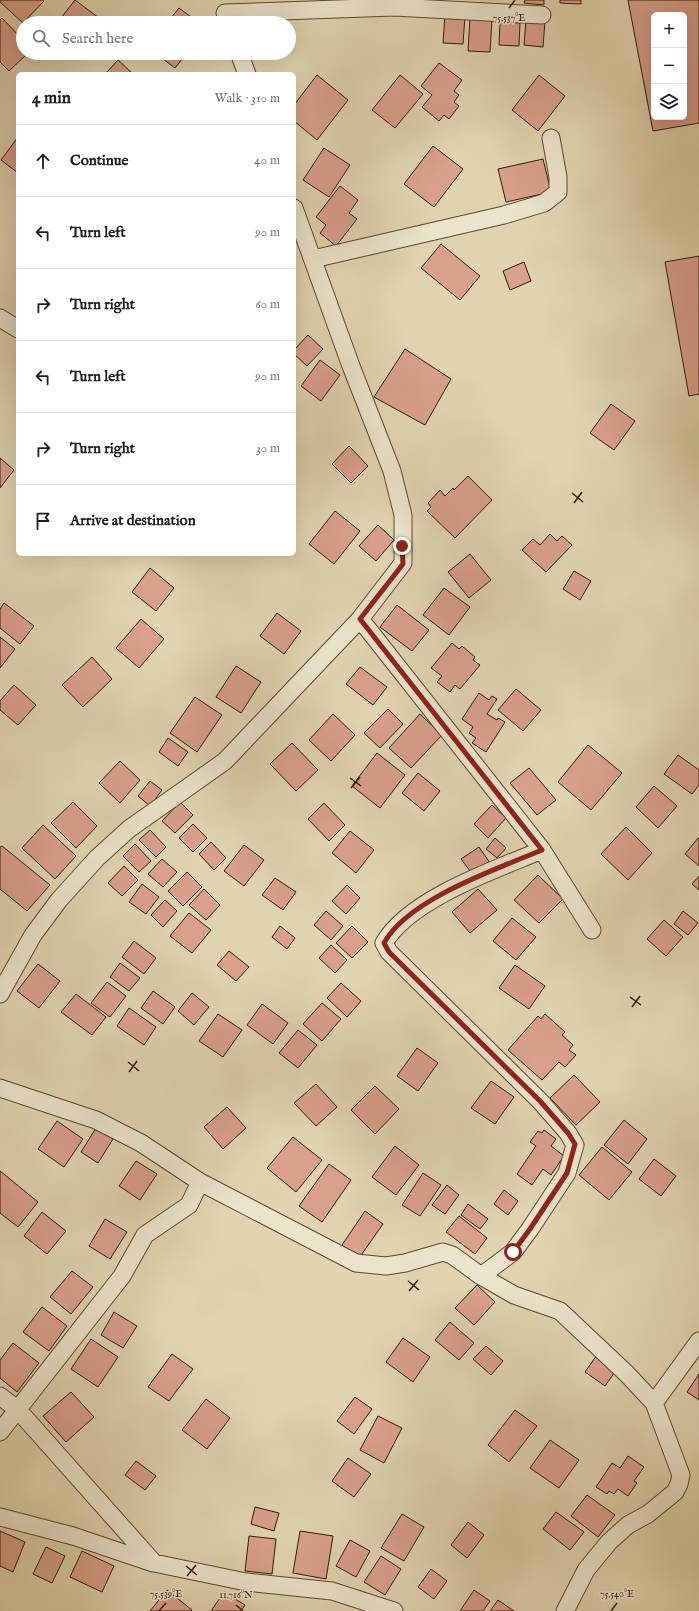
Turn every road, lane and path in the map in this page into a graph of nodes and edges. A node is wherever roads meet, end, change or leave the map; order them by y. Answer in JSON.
{"nodes":[{"id":1,"x":225,"y":12,"type":"edge"},
{"id":2,"x":542,"y":15,"type":"dead end"},
{"id":3,"x":242,"y":60,"type":"edge"},
{"id":4,"x":246,"y":72,"type":"edge"},
{"id":5,"x":551,"y":138,"type":"dead end"},
{"id":6,"x":296,"y":214,"type":"edge"},
{"id":7,"x":312,"y":259,"type":"junction"},
{"id":8,"x":0,"y":318,"type":"edge"},
{"id":9,"x":16,"y":328,"type":"edge"},
{"id":10,"x":360,"y":619,"type":"junction"},
{"id":11,"x":542,"y":850,"type":"junction"},
{"id":12,"x":592,"y":930,"type":"dead end"},
{"id":13,"x":0,"y":994,"type":"edge"},
{"id":14,"x":0,"y":1088,"type":"edge"},
{"id":15,"x":200,"y":1182,"type":"junction"},
{"id":16,"x":481,"y":1276,"type":"junction"},
{"id":17,"x":699,"y":1341,"type":"edge"},
{"id":18,"x":0,"y":1396,"type":"edge"},
{"id":19,"x":654,"y":1403,"type":"junction"},
{"id":20,"x":18,"y":1410,"type":"junction"},
{"id":21,"x":0,"y":1432,"type":"edge"},
{"id":22,"x":0,"y":1517,"type":"edge"},
{"id":23,"x":154,"y":1563,"type":"junction"},
{"id":24,"x":394,"y":1611,"type":"edge"},
{"id":25,"x":565,"y":1611,"type":"edge"}],
"edges":[{"from":1,"to":2,"type":"street"},
{"from":3,"to":4,"type":"street"},
{"from":5,"to":7,"type":"street"},
{"from":6,"to":7,"type":"street"},
{"from":7,"to":10,"type":"street"},
{"from":8,"to":9,"type":"street"},
{"from":10,"to":11,"type":"street"},
{"from":10,"to":13,"type":"street"},
{"from":11,"to":12,"type":"street"},
{"from":11,"to":16,"type":"street"},
{"from":14,"to":15,"type":"street"},
{"from":15,"to":16,"type":"street"},
{"from":15,"to":20,"type":"street"},
{"from":16,"to":19,"type":"street"},
{"from":17,"to":19,"type":"street"},
{"from":18,"to":20,"type":"street"},
{"from":19,"to":25,"type":"street"},
{"from":20,"to":21,"type":"street"},
{"from":20,"to":23,"type":"street"},
{"from":22,"to":23,"type":"street"},
{"from":23,"to":24,"type":"street"}]}
